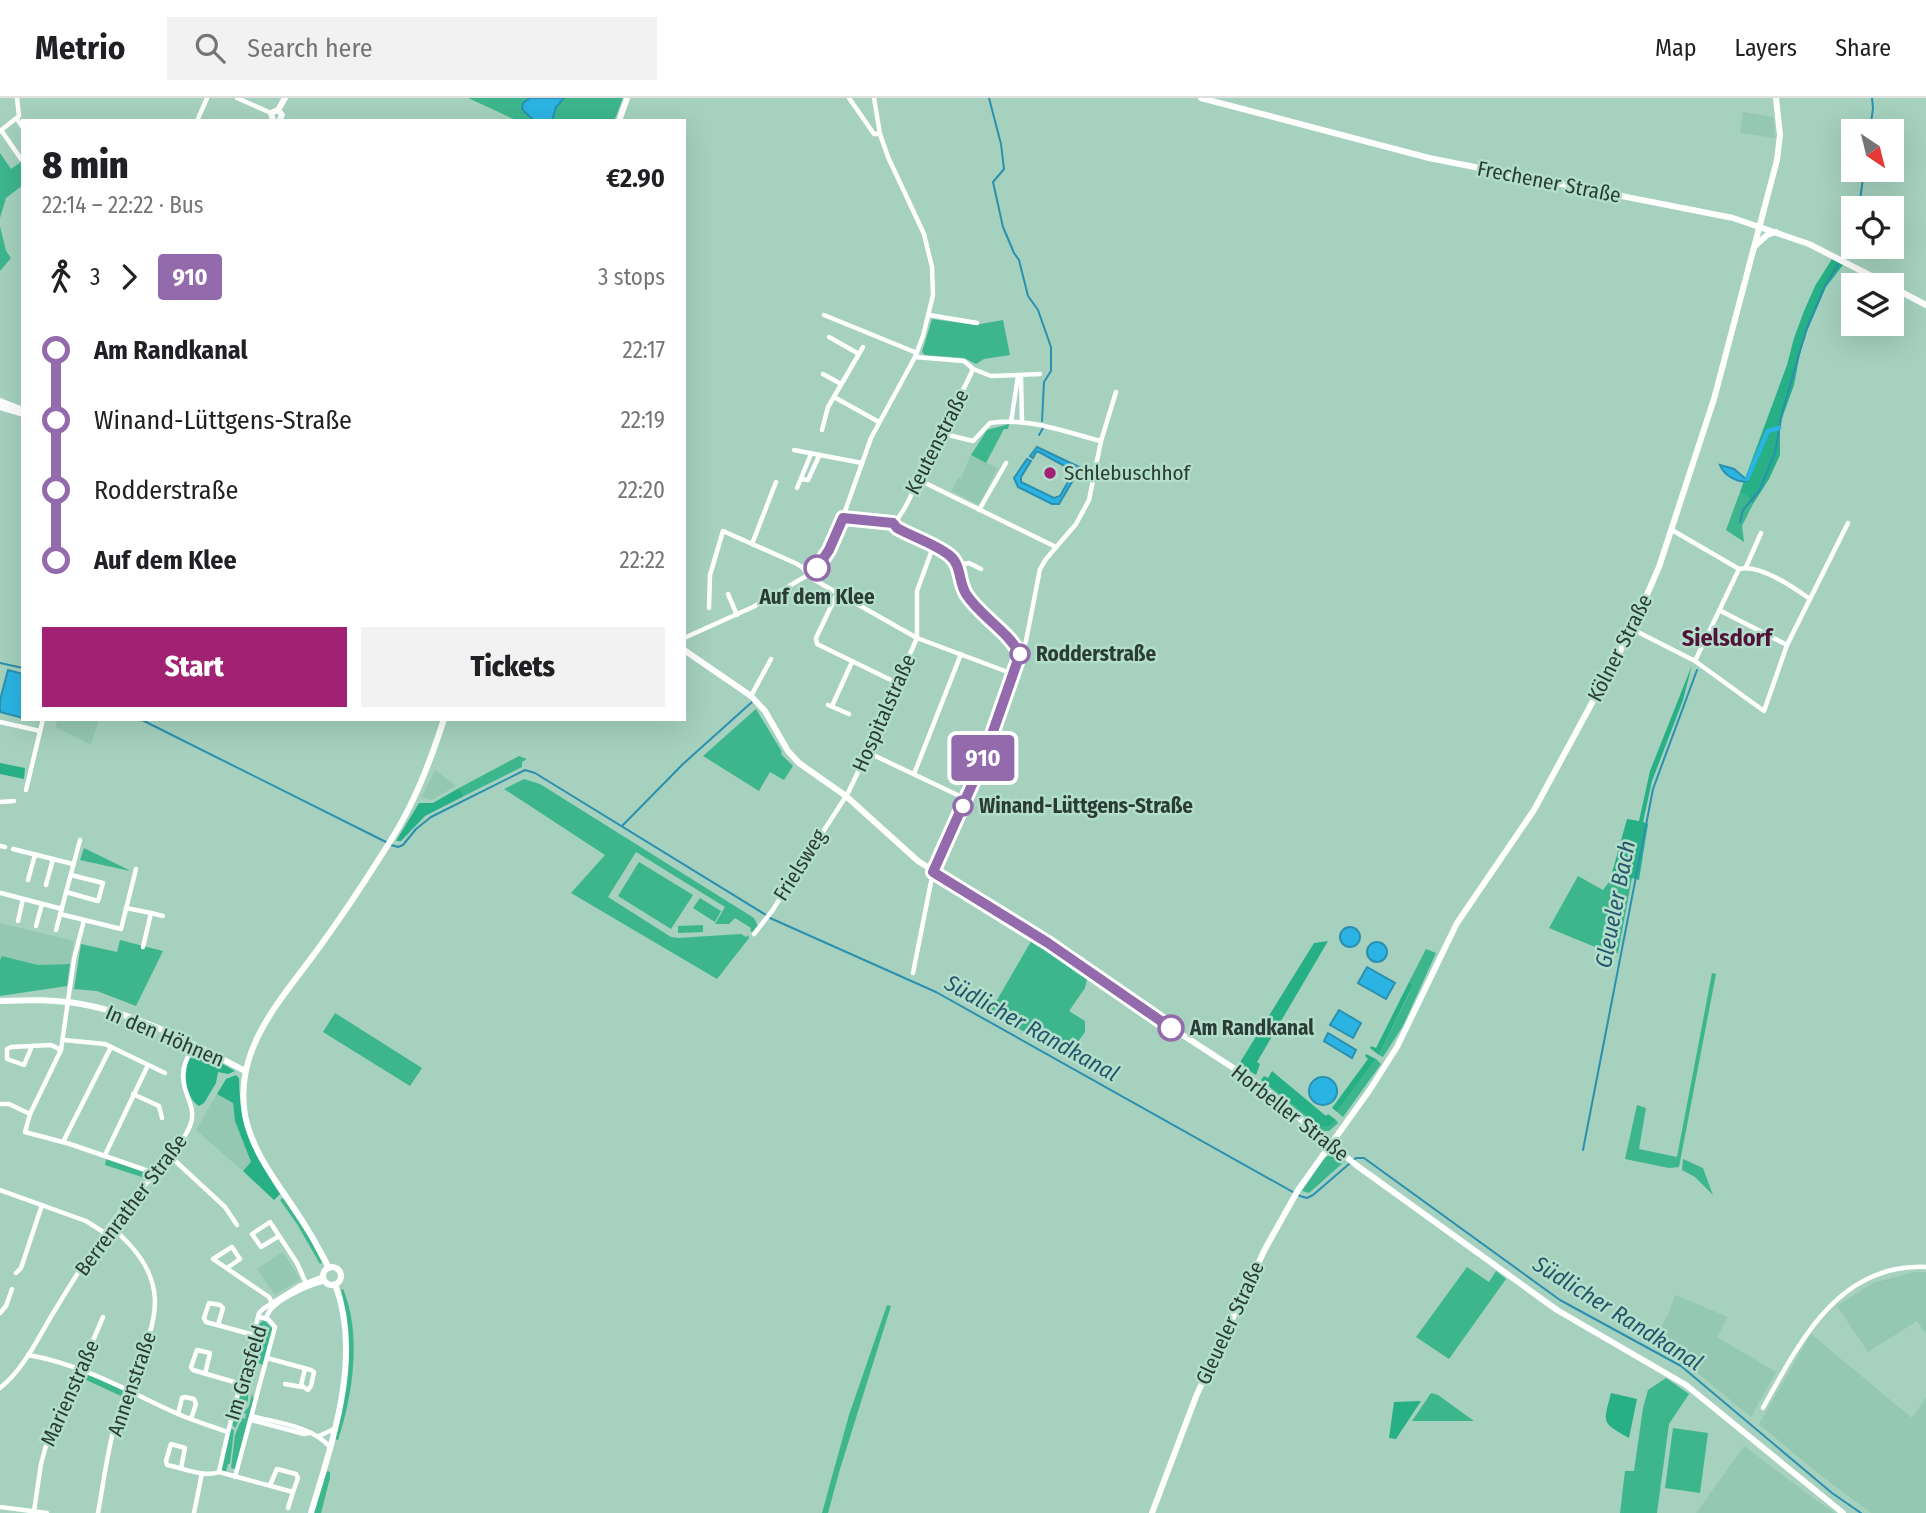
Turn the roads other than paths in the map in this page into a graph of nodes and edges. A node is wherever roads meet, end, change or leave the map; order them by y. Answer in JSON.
{"nodes":[{"id":1,"x":17,"y":98,"type":"edge"},
{"id":2,"x":207,"y":98,"type":"edge"},
{"id":3,"x":237,"y":98,"type":"edge"},
{"id":4,"x":285,"y":98,"type":"edge"},
{"id":5,"x":627,"y":98,"type":"edge"},
{"id":6,"x":849,"y":98,"type":"edge"},
{"id":7,"x":874,"y":98,"type":"edge"},
{"id":8,"x":1201,"y":98,"type":"edge"},
{"id":9,"x":1776,"y":98,"type":"edge"},
{"id":10,"x":278,"y":110,"type":"junction"},
{"id":11,"x":272,"y":117,"type":"edge"},
{"id":12,"x":17,"y":119,"type":"junction"},
{"id":13,"x":198,"y":119,"type":"edge"},
{"id":14,"x":282,"y":119,"type":"edge"},
{"id":15,"x":620,"y":119,"type":"edge"},
{"id":16,"x":21,"y":125,"type":"edge"},
{"id":17,"x":0,"y":131,"type":"edge"},
{"id":18,"x":880,"y":134,"type":"junction"},
{"id":19,"x":20,"y":159,"type":"dead end"},
{"id":20,"x":1760,"y":226,"type":"junction"},
{"id":21,"x":1778,"y":232,"type":"junction"},
{"id":22,"x":1754,"y":247,"type":"junction"},
{"id":23,"x":1866,"y":273,"type":"edge"},
{"id":24,"x":1904,"y":293,"type":"edge"},
{"id":25,"x":1926,"y":305,"type":"edge"},
{"id":26,"x":824,"y":315,"type":"dead end"},
{"id":27,"x":929,"y":315,"type":"junction"},
{"id":28,"x":976,"y":323,"type":"dead end"},
{"id":29,"x":829,"y":337,"type":"dead end"},
{"id":30,"x":863,"y":347,"type":"dead end"},
{"id":31,"x":859,"y":354,"type":"junction"},
{"id":32,"x":916,"y":355,"type":"junction"},
{"id":33,"x":973,"y":369,"type":"junction"},
{"id":34,"x":823,"y":374,"type":"dead end"},
{"id":35,"x":1040,"y":374,"type":"dead end"},
{"id":36,"x":1019,"y":376,"type":"junction"},
{"id":37,"x":841,"y":384,"type":"junction"},
{"id":38,"x":1116,"y":392,"type":"dead end"},
{"id":39,"x":834,"y":397,"type":"junction"},
{"id":40,"x":0,"y":401,"type":"edge"},
{"id":41,"x":0,"y":407,"type":"edge"},
{"id":42,"x":21,"y":411,"type":"edge"},
{"id":43,"x":21,"y":412,"type":"edge"},
{"id":44,"x":879,"y":422,"type":"junction"},
{"id":45,"x":1011,"y":422,"type":"junction"},
{"id":46,"x":1022,"y":423,"type":"junction"},
{"id":47,"x":822,"y":430,"type":"dead end"},
{"id":48,"x":940,"y":433,"type":"junction"},
{"id":49,"x":1101,"y":441,"type":"junction"},
{"id":50,"x":794,"y":450,"type":"dead end"},
{"id":51,"x":810,"y":453,"type":"junction"},
{"id":52,"x":819,"y":456,"type":"junction"},
{"id":53,"x":862,"y":463,"type":"junction"},
{"id":54,"x":1006,"y":463,"type":"dead end"},
{"id":55,"x":800,"y":479,"type":"junction"},
{"id":56,"x":917,"y":480,"type":"junction"},
{"id":57,"x":776,"y":482,"type":"dead end"},
{"id":58,"x":796,"y":488,"type":"dead end"},
{"id":59,"x":979,"y":510,"type":"junction"},
{"id":60,"x":843,"y":518,"type":"junction"},
{"id":61,"x":893,"y":523,"type":"junction"},
{"id":62,"x":1848,"y":523,"type":"dead end"},
{"id":63,"x":1672,"y":530,"type":"junction"},
{"id":64,"x":1761,"y":533,"type":"dead end"},
{"id":65,"x":752,"y":544,"type":"junction"},
{"id":66,"x":933,"y":547,"type":"junction"},
{"id":67,"x":1056,"y":547,"type":"junction"},
{"id":68,"x":958,"y":565,"type":"junction"},
{"id":69,"x":1746,"y":567,"type":"junction"},
{"id":70,"x":981,"y":569,"type":"dead end"},
{"id":71,"x":1739,"y":569,"type":"junction"},
{"id":72,"x":808,"y":575,"type":"junction"},
{"id":73,"x":728,"y":594,"type":"dead end"},
{"id":74,"x":837,"y":594,"type":"junction"},
{"id":75,"x":1810,"y":599,"type":"junction"},
{"id":76,"x":709,"y":608,"type":"dead end"},
{"id":77,"x":1720,"y":611,"type":"junction"},
{"id":78,"x":737,"y":615,"type":"junction"},
{"id":79,"x":1632,"y":629,"type":"junction"},
{"id":80,"x":686,"y":637,"type":"edge"},
{"id":81,"x":917,"y":638,"type":"junction"},
{"id":82,"x":1012,"y":641,"type":"junction"},
{"id":83,"x":1026,"y":641,"type":"junction"},
{"id":84,"x":1787,"y":645,"type":"junction"},
{"id":85,"x":686,"y":651,"type":"edge"},
{"id":86,"x":961,"y":654,"type":"junction"},
{"id":87,"x":1020,"y":654,"type":"junction"},
{"id":88,"x":771,"y":659,"type":"dead end"},
{"id":89,"x":1695,"y":660,"type":"junction"},
{"id":90,"x":852,"y":662,"type":"junction"},
{"id":91,"x":1013,"y":674,"type":"junction"},
{"id":92,"x":897,"y":682,"type":"junction"},
{"id":93,"x":751,"y":696,"type":"junction"},
{"id":94,"x":849,"y":714,"type":"dead end"},
{"id":95,"x":43,"y":721,"type":"edge"},
{"id":96,"x":443,"y":721,"type":"edge"},
{"id":97,"x":0,"y":722,"type":"edge"},
{"id":98,"x":40,"y":732,"type":"junction"},
{"id":99,"x":867,"y":752,"type":"junction"},
{"id":100,"x":914,"y":774,"type":"junction"},
{"id":101,"x":26,"y":790,"type":"dead end"},
{"id":102,"x":846,"y":796,"type":"junction"},
{"id":103,"x":966,"y":799,"type":"junction"},
{"id":104,"x":14,"y":801,"type":"dead end"},
{"id":105,"x":0,"y":802,"type":"edge"},
{"id":106,"x":79,"y":840,"type":"dead end"},
{"id":107,"x":13,"y":849,"type":"dead end"},
{"id":108,"x":35,"y":855,"type":"junction"},
{"id":109,"x":53,"y":859,"type":"junction"},
{"id":110,"x":73,"y":864,"type":"junction"},
{"id":111,"x":136,"y":869,"type":"dead end"},
{"id":112,"x":933,"y":872,"type":"junction"},
{"id":113,"x":71,"y":874,"type":"junction"},
{"id":114,"x":28,"y":880,"type":"dead end"},
{"id":115,"x":46,"y":885,"type":"dead end"},
{"id":116,"x":66,"y":892,"type":"junction"},
{"id":117,"x":2,"y":893,"type":"edge"},
{"id":118,"x":23,"y":899,"type":"junction"},
{"id":119,"x":42,"y":904,"type":"junction"},
{"id":120,"x":126,"y":908,"type":"junction"},
{"id":121,"x":61,"y":911,"type":"junction"},
{"id":122,"x":151,"y":913,"type":"junction"},
{"id":123,"x":163,"y":916,"type":"dead end"},
{"id":124,"x":84,"y":920,"type":"junction"},
{"id":125,"x":18,"y":921,"type":"dead end"},
{"id":126,"x":36,"y":926,"type":"dead end"},
{"id":127,"x":56,"y":930,"type":"dead end"},
{"id":128,"x":754,"y":934,"type":"dead end"},
{"id":129,"x":143,"y":947,"type":"dead end"},
{"id":130,"x":913,"y":974,"type":"dead end"},
{"id":131,"x":0,"y":1001,"type":"edge"},
{"id":132,"x":69,"y":1002,"type":"junction"},
{"id":133,"x":64,"y":1040,"type":"junction"},
{"id":134,"x":194,"y":1045,"type":"junction"},
{"id":135,"x":32,"y":1046,"type":"junction"},
{"id":136,"x":111,"y":1046,"type":"junction"},
{"id":137,"x":61,"y":1050,"type":"junction"},
{"id":138,"x":148,"y":1065,"type":"junction"},
{"id":139,"x":245,"y":1071,"type":"junction"},
{"id":140,"x":166,"y":1073,"type":"dead end"},
{"id":141,"x":133,"y":1094,"type":"junction"},
{"id":142,"x":0,"y":1104,"type":"edge"},
{"id":143,"x":30,"y":1114,"type":"junction"},
{"id":144,"x":162,"y":1118,"type":"dead end"},
{"id":145,"x":63,"y":1142,"type":"junction"},
{"id":146,"x":1329,"y":1144,"type":"junction"},
{"id":147,"x":104,"y":1155,"type":"junction"},
{"id":148,"x":171,"y":1157,"type":"junction"},
{"id":149,"x":157,"y":1174,"type":"junction"},
{"id":150,"x":0,"y":1190,"type":"edge"},
{"id":151,"x":42,"y":1205,"type":"junction"},
{"id":152,"x":237,"y":1225,"type":"dead end"},
{"id":153,"x":110,"y":1226,"type":"junction"},
{"id":154,"x":106,"y":1233,"type":"junction"},
{"id":155,"x":279,"y":1236,"type":"junction"},
{"id":156,"x":1926,"y":1267,"type":"edge"},
{"id":157,"x":227,"y":1268,"type":"junction"},
{"id":158,"x":329,"y":1268,"type":"junction"},
{"id":159,"x":16,"y":1273,"type":"dead end"},
{"id":160,"x":324,"y":1278,"type":"junction"},
{"id":161,"x":306,"y":1283,"type":"junction"},
{"id":162,"x":335,"y":1284,"type":"junction"},
{"id":163,"x":12,"y":1289,"type":"dead end"},
{"id":164,"x":272,"y":1303,"type":"junction"},
{"id":165,"x":0,"y":1313,"type":"edge"},
{"id":166,"x":103,"y":1317,"type":"dead end"},
{"id":167,"x":259,"y":1318,"type":"junction"},
{"id":168,"x":266,"y":1319,"type":"junction"},
{"id":169,"x":218,"y":1325,"type":"junction"},
{"id":170,"x":254,"y":1335,"type":"junction"},
{"id":171,"x":28,"y":1355,"type":"junction"},
{"id":172,"x":267,"y":1358,"type":"junction"},
{"id":173,"x":81,"y":1369,"type":"junction"},
{"id":174,"x":305,"y":1369,"type":"junction"},
{"id":175,"x":205,"y":1374,"type":"junction"},
{"id":176,"x":241,"y":1384,"type":"junction"},
{"id":177,"x":285,"y":1384,"type":"dead end"},
{"id":178,"x":302,"y":1387,"type":"junction"},
{"id":179,"x":0,"y":1388,"type":"edge"},
{"id":180,"x":128,"y":1389,"type":"junction"},
{"id":181,"x":1763,"y":1408,"type":"dead end"},
{"id":182,"x":178,"y":1414,"type":"junction"},
{"id":183,"x":252,"y":1418,"type":"junction"},
{"id":184,"x":191,"y":1419,"type":"junction"},
{"id":185,"x":334,"y":1429,"type":"junction"},
{"id":186,"x":228,"y":1432,"type":"junction"},
{"id":187,"x":319,"y":1436,"type":"junction"},
{"id":188,"x":329,"y":1446,"type":"junction"},
{"id":189,"x":181,"y":1468,"type":"junction"},
{"id":190,"x":202,"y":1473,"type":"junction"},
{"id":191,"x":217,"y":1473,"type":"junction"},
{"id":192,"x":235,"y":1477,"type":"junction"},
{"id":193,"x":270,"y":1485,"type":"junction"},
{"id":194,"x":293,"y":1492,"type":"junction"},
{"id":195,"x":0,"y":1507,"type":"edge"},
{"id":196,"x":288,"y":1508,"type":"dead end"},
{"id":197,"x":34,"y":1511,"type":"edge"},
{"id":198,"x":47,"y":1513,"type":"edge"},
{"id":199,"x":98,"y":1513,"type":"edge"},
{"id":200,"x":194,"y":1513,"type":"edge"},
{"id":201,"x":311,"y":1513,"type":"edge"},
{"id":202,"x":1152,"y":1513,"type":"edge"},
{"id":203,"x":1843,"y":1513,"type":"edge"}],
"edges":[{"from":1,"to":12,"type":"street"},
{"from":2,"to":13,"type":"street"},
{"from":3,"to":11,"type":"street"},
{"from":4,"to":10,"type":"street"},
{"from":5,"to":15,"type":"street"},
{"from":6,"to":18,"type":"street"},
{"from":7,"to":18,"type":"street"},
{"from":8,"to":20,"type":"street","name":"Frechener Straße"},
{"from":9,"to":20,"type":"street","name":"Kölner Straße"},
{"from":10,"to":11,"type":"street"},
{"from":10,"to":14,"type":"street"},
{"from":12,"to":16,"type":"street"},
{"from":12,"to":17,"type":"street"},
{"from":17,"to":19,"type":"street"},
{"from":18,"to":27,"type":"street"},
{"from":20,"to":21,"type":"street","name":"Frechener Straße"},
{"from":20,"to":22,"type":"street","name":"Kölner Straße"},
{"from":21,"to":22,"type":"street"},
{"from":21,"to":23,"type":"street","name":"Frechener Straße"},
{"from":22,"to":63,"type":"street","name":"Kölner Straße"},
{"from":24,"to":25,"type":"street","name":"Frechener Straße"},
{"from":26,"to":32,"type":"street"},
{"from":27,"to":28,"type":"street"},
{"from":27,"to":32,"type":"street"},
{"from":29,"to":31,"type":"street"},
{"from":30,"to":31,"type":"street"},
{"from":31,"to":37,"type":"street"},
{"from":32,"to":33,"type":"street","name":"Keutenstraße"},
{"from":32,"to":44,"type":"street"},
{"from":33,"to":36,"type":"street"},
{"from":33,"to":48,"type":"street","name":"Keutenstraße"},
{"from":34,"to":37,"type":"street"},
{"from":35,"to":36,"type":"street"},
{"from":36,"to":45,"type":"street"},
{"from":36,"to":46,"type":"street"},
{"from":37,"to":39,"type":"street"},
{"from":38,"to":49,"type":"street"},
{"from":39,"to":44,"type":"street"},
{"from":39,"to":47,"type":"street"},
{"from":40,"to":42,"type":"street"},
{"from":41,"to":43,"type":"street"},
{"from":44,"to":53,"type":"street"},
{"from":45,"to":46,"type":"street"},
{"from":45,"to":48,"type":"street"},
{"from":46,"to":49,"type":"street"},
{"from":48,"to":56,"type":"street","name":"Keutenstraße"},
{"from":49,"to":67,"type":"street"},
{"from":50,"to":51,"type":"street"},
{"from":51,"to":52,"type":"street"},
{"from":51,"to":55,"type":"street"},
{"from":52,"to":53,"type":"street"},
{"from":52,"to":55,"type":"street"},
{"from":53,"to":60,"type":"street"},
{"from":54,"to":59,"type":"street"},
{"from":55,"to":58,"type":"street"},
{"from":56,"to":59,"type":"street"},
{"from":56,"to":61,"type":"street","name":"Keutenstraße"},
{"from":57,"to":65,"type":"street"},
{"from":59,"to":67,"type":"street"},
{"from":60,"to":61,"type":"street"},
{"from":60,"to":72,"type":"street"},
{"from":61,"to":66,"type":"street"},
{"from":62,"to":75,"type":"street"},
{"from":63,"to":71,"type":"street"},
{"from":63,"to":79,"type":"street","name":"Kölner Straße"},
{"from":64,"to":69,"type":"street"},
{"from":65,"to":72,"type":"street"},
{"from":65,"to":76,"type":"street"},
{"from":66,"to":68,"type":"street"},
{"from":66,"to":81,"type":"street","name":"Hospitalstraße"},
{"from":67,"to":83,"type":"street"},
{"from":68,"to":70,"type":"street"},
{"from":68,"to":82,"type":"street"},
{"from":69,"to":71,"type":"street"},
{"from":69,"to":75,"type":"street"},
{"from":71,"to":77,"type":"street"},
{"from":72,"to":74,"type":"street"},
{"from":72,"to":78,"type":"street"},
{"from":73,"to":78,"type":"street"},
{"from":74,"to":81,"type":"street"},
{"from":74,"to":90,"type":"street"},
{"from":75,"to":84,"type":"street"},
{"from":77,"to":84,"type":"street"},
{"from":77,"to":89,"type":"street"},
{"from":78,"to":80,"type":"street"},
{"from":79,"to":89,"type":"street"},
{"from":79,"to":146,"type":"street","name":"Kölner Straße"},
{"from":81,"to":86,"type":"street"},
{"from":81,"to":92,"type":"street","name":"Hospitalstraße"},
{"from":82,"to":83,"type":"street"},
{"from":82,"to":87,"type":"street"},
{"from":83,"to":87,"type":"street"},
{"from":84,"to":89,"type":"street"},
{"from":85,"to":93,"type":"street","name":"Horbeller Straße"},
{"from":86,"to":91,"type":"street"},
{"from":86,"to":100,"type":"street"},
{"from":87,"to":91,"type":"street"},
{"from":88,"to":93,"type":"street"},
{"from":90,"to":92,"type":"street"},
{"from":90,"to":94,"type":"street"},
{"from":91,"to":103,"type":"street"},
{"from":92,"to":99,"type":"street","name":"Hospitalstraße"},
{"from":93,"to":102,"type":"street","name":"Horbeller Straße"},
{"from":95,"to":98,"type":"street"},
{"from":96,"to":139,"type":"street"},
{"from":97,"to":98,"type":"street"},
{"from":98,"to":101,"type":"street"},
{"from":99,"to":100,"type":"street"},
{"from":99,"to":102,"type":"street","name":"Hospitalstraße"},
{"from":100,"to":103,"type":"street"},
{"from":102,"to":112,"type":"street","name":"Horbeller Straße"},
{"from":102,"to":128,"type":"street","name":"Frielsweg"},
{"from":103,"to":112,"type":"street"},
{"from":104,"to":105,"type":"street"},
{"from":106,"to":110,"type":"street"},
{"from":107,"to":108,"type":"street"},
{"from":108,"to":109,"type":"street"},
{"from":108,"to":114,"type":"street"},
{"from":109,"to":110,"type":"street"},
{"from":109,"to":115,"type":"street"},
{"from":110,"to":113,"type":"street"},
{"from":111,"to":120,"type":"street"},
{"from":112,"to":130,"type":"street"},
{"from":112,"to":146,"type":"street","name":"Horbeller Straße"},
{"from":113,"to":116,"type":"street"},
{"from":113,"to":116,"type":"street"},
{"from":116,"to":121,"type":"street"},
{"from":117,"to":118,"type":"street"},
{"from":118,"to":119,"type":"street"},
{"from":118,"to":125,"type":"street"},
{"from":119,"to":121,"type":"street"},
{"from":119,"to":126,"type":"street"},
{"from":120,"to":122,"type":"street"},
{"from":120,"to":124,"type":"street"},
{"from":121,"to":124,"type":"street"},
{"from":121,"to":127,"type":"street"},
{"from":122,"to":123,"type":"street"},
{"from":122,"to":129,"type":"street"},
{"from":124,"to":132,"type":"street"},
{"from":131,"to":132,"type":"street","name":"In den Höhnen"},
{"from":132,"to":133,"type":"street"},
{"from":132,"to":134,"type":"street","name":"In den Höhnen"},
{"from":133,"to":136,"type":"street"},
{"from":133,"to":137,"type":"street"},
{"from":134,"to":139,"type":"street","name":"In den Höhnen"},
{"from":134,"to":148,"type":"street","name":"Berrenrather Straße"},
{"from":135,"to":135,"type":"street"},
{"from":135,"to":137,"type":"street"},
{"from":136,"to":138,"type":"street"},
{"from":136,"to":145,"type":"street"},
{"from":137,"to":143,"type":"street"},
{"from":138,"to":140,"type":"street"},
{"from":138,"to":141,"type":"street"},
{"from":139,"to":158,"type":"street"},
{"from":141,"to":144,"type":"street"},
{"from":141,"to":147,"type":"street"},
{"from":142,"to":143,"type":"street"},
{"from":143,"to":145,"type":"street"},
{"from":145,"to":147,"type":"street"},
{"from":146,"to":202,"type":"street","name":"Gleueler Straße"},
{"from":146,"to":203,"type":"street","name":"Horbeller Straße"},
{"from":147,"to":149,"type":"street"},
{"from":148,"to":149,"type":"street","name":"Berrenrather Straße"},
{"from":148,"to":152,"type":"street"},
{"from":149,"to":153,"type":"street","name":"Berrenrather Straße"},
{"from":150,"to":151,"type":"street"},
{"from":151,"to":154,"type":"street"},
{"from":151,"to":159,"type":"street"},
{"from":153,"to":154,"type":"street","name":"Berrenrather Straße"},
{"from":153,"to":180,"type":"street","name":"Annenstraße"},
{"from":154,"to":171,"type":"street","name":"Berrenrather Straße"},
{"from":155,"to":155,"type":"street"},
{"from":155,"to":161,"type":"street"},
{"from":156,"to":181,"type":"street"},
{"from":157,"to":157,"type":"street"},
{"from":157,"to":164,"type":"street"},
{"from":158,"to":160,"type":"street"},
{"from":158,"to":162,"type":"street"},
{"from":160,"to":161,"type":"street"},
{"from":160,"to":162,"type":"street"},
{"from":160,"to":168,"type":"street"},
{"from":161,"to":164,"type":"street"},
{"from":162,"to":185,"type":"street"},
{"from":163,"to":165,"type":"street"},
{"from":164,"to":167,"type":"street"},
{"from":166,"to":173,"type":"street","name":"Marienstraße"},
{"from":167,"to":168,"type":"street","name":"Im Grasfeld"},
{"from":167,"to":170,"type":"street","name":"Im Grasfeld"},
{"from":168,"to":172,"type":"street","name":"Im Grasfeld"},
{"from":169,"to":169,"type":"street"},
{"from":169,"to":170,"type":"street"},
{"from":170,"to":176,"type":"street","name":"Im Grasfeld"},
{"from":171,"to":173,"type":"street"},
{"from":171,"to":179,"type":"street","name":"Berrenrather Straße"},
{"from":172,"to":174,"type":"street"},
{"from":172,"to":183,"type":"street","name":"Im Grasfeld"},
{"from":173,"to":180,"type":"street"},
{"from":173,"to":197,"type":"street","name":"Marienstraße"},
{"from":174,"to":178,"type":"street"},
{"from":174,"to":178,"type":"street"},
{"from":175,"to":175,"type":"street"},
{"from":175,"to":176,"type":"street"},
{"from":176,"to":186,"type":"street","name":"Im Grasfeld"},
{"from":177,"to":178,"type":"street"},
{"from":180,"to":182,"type":"street"},
{"from":180,"to":199,"type":"street","name":"Annenstraße"},
{"from":182,"to":184,"type":"street"},
{"from":182,"to":184,"type":"street"},
{"from":183,"to":187,"type":"street"},
{"from":183,"to":192,"type":"street","name":"Im Grasfeld"},
{"from":184,"to":186,"type":"street"},
{"from":185,"to":187,"type":"street"},
{"from":185,"to":188,"type":"street"},
{"from":186,"to":191,"type":"street","name":"Im Grasfeld"},
{"from":187,"to":188,"type":"street"},
{"from":188,"to":201,"type":"street"},
{"from":189,"to":189,"type":"street"},
{"from":189,"to":190,"type":"street"},
{"from":190,"to":191,"type":"street"},
{"from":190,"to":200,"type":"street"},
{"from":191,"to":192,"type":"street"},
{"from":192,"to":193,"type":"street"},
{"from":193,"to":194,"type":"street"},
{"from":193,"to":194,"type":"street"},
{"from":194,"to":196,"type":"street"},
{"from":195,"to":197,"type":"street"},
{"from":197,"to":198,"type":"street"}]}
